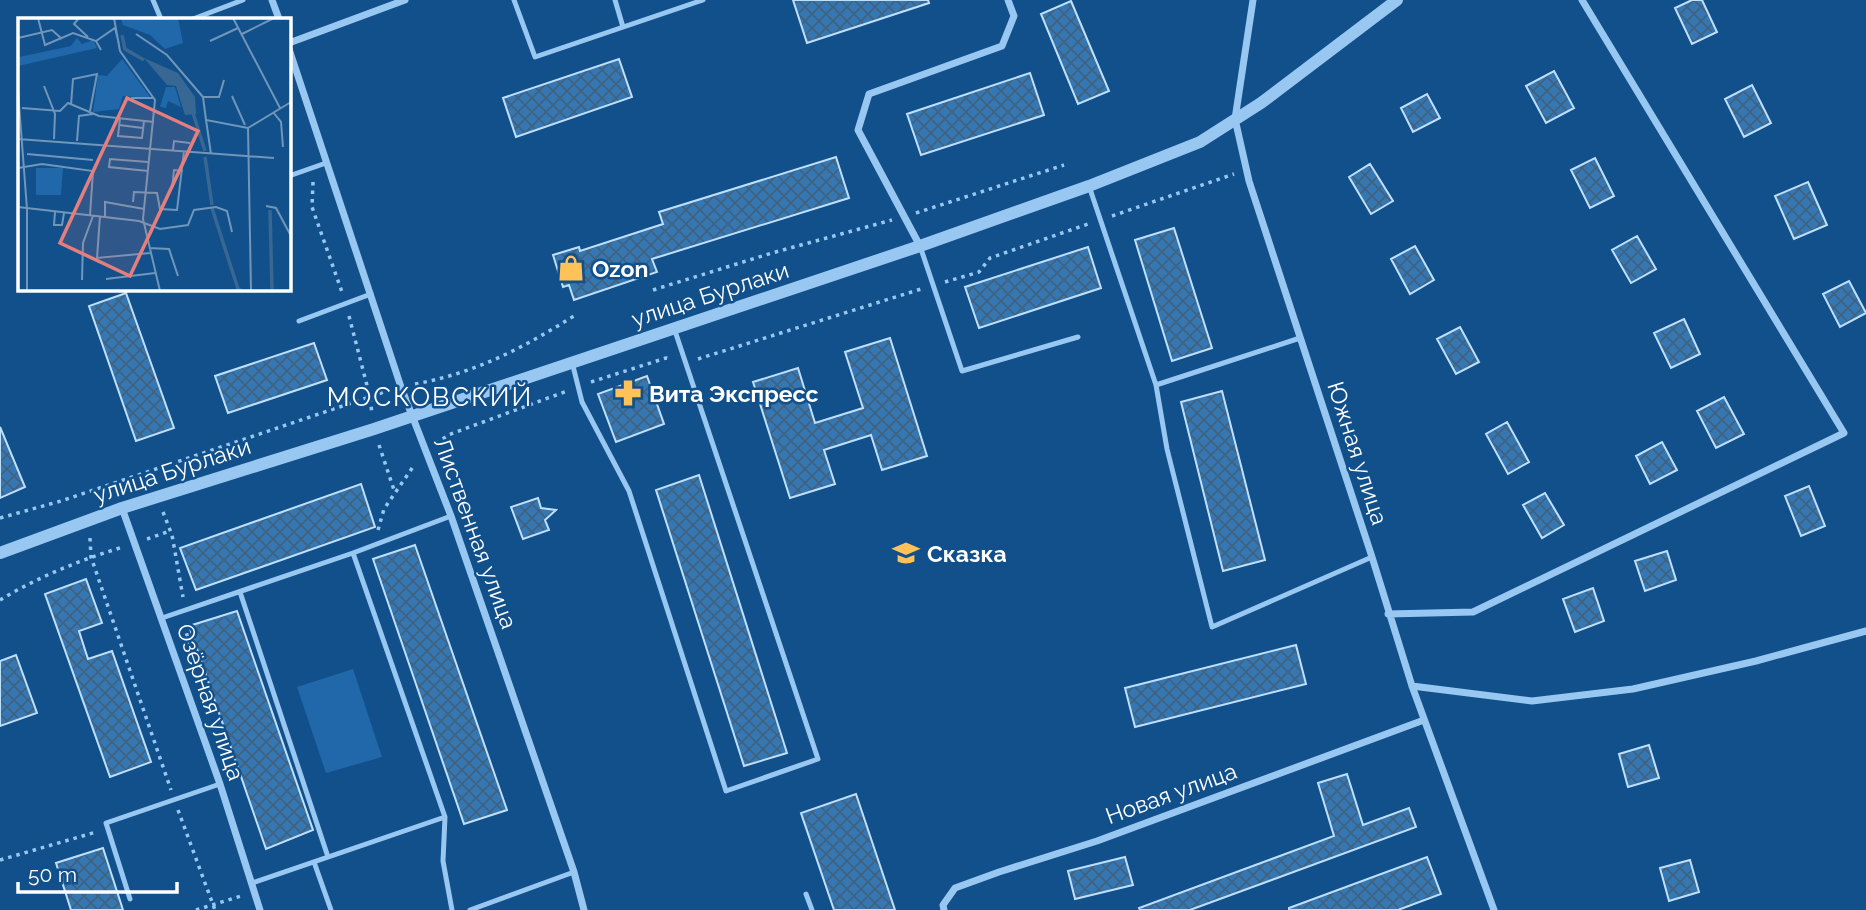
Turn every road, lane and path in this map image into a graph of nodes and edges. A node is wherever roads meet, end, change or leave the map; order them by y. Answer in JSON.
{"nodes":[{"id":1,"x":153,"y":0,"type":"edge"},
{"id":2,"x":243,"y":0,"type":"edge"},
{"id":3,"x":272,"y":0,"type":"edge"},
{"id":4,"x":405,"y":0,"type":"edge"},
{"id":5,"x":514,"y":0,"type":"edge"},
{"id":6,"x":615,"y":0,"type":"edge"},
{"id":7,"x":703,"y":0,"type":"edge"},
{"id":8,"x":1008,"y":0,"type":"edge"},
{"id":9,"x":1253,"y":0,"type":"edge"},
{"id":10,"x":1397,"y":0,"type":"edge"},
{"id":11,"x":1583,"y":0,"type":"edge"},
{"id":12,"x":161,"y":18,"type":"edge"},
{"id":13,"x":196,"y":18,"type":"edge"},
{"id":14,"x":279,"y":18,"type":"edge"},
{"id":15,"x":623,"y":27,"type":"junction"},
{"id":16,"x":290,"y":43,"type":"edge"},
{"id":17,"x":290,"y":52,"type":"edge"},
{"id":18,"x":1235,"y":119,"type":"junction"},
{"id":19,"x":326,"y":163,"type":"junction"},
{"id":20,"x":1064,"y":165,"type":"dead end"},
{"id":21,"x":314,"y":167,"type":"junction"},
{"id":22,"x":290,"y":176,"type":"edge"},
{"id":23,"x":1089,"y":186,"type":"junction"},
{"id":24,"x":904,"y":217,"type":"junction"},
{"id":25,"x":920,"y":246,"type":"junction"},
{"id":26,"x":979,"y":272,"type":"dead end"},
{"id":27,"x":933,"y":286,"type":"junction"},
{"id":28,"x":653,"y":290,"type":"dead end"},
{"id":29,"x":372,"y":294,"type":"junction"},
{"id":30,"x":346,"y":304,"type":"junction"},
{"id":31,"x":577,"y":314,"type":"dead end"},
{"id":32,"x":299,"y":321,"type":"dead end"},
{"id":33,"x":674,"y":328,"type":"junction"},
{"id":34,"x":1078,"y":337,"type":"dead end"},
{"id":35,"x":1300,"y":338,"type":"junction"},
{"id":36,"x":572,"y":361,"type":"junction"},
{"id":37,"x":686,"y":363,"type":"junction"},
{"id":38,"x":1156,"y":385,"type":"junction"},
{"id":39,"x":401,"y":387,"type":"junction"},
{"id":40,"x":578,"y":387,"type":"junction"},
{"id":41,"x":370,"y":397,"type":"junction"},
{"id":42,"x":413,"y":415,"type":"junction"},
{"id":43,"x":427,"y":451,"type":"junction"},
{"id":44,"x":149,"y":471,"type":"junction"},
{"id":45,"x":157,"y":496,"type":"junction"},
{"id":46,"x":122,"y":508,"type":"junction"},
{"id":47,"x":451,"y":516,"type":"junction"},
{"id":48,"x":0,"y":518,"type":"edge"},
{"id":49,"x":170,"y":531,"type":"junction"},
{"id":50,"x":136,"y":543,"type":"junction"},
{"id":51,"x":374,"y":545,"type":"junction"},
{"id":52,"x":0,"y":553,"type":"edge"},
{"id":53,"x":353,"y":553,"type":"junction"},
{"id":54,"x":91,"y":557,"type":"junction"},
{"id":55,"x":1373,"y":557,"type":"junction"},
{"id":56,"x":240,"y":592,"type":"junction"},
{"id":57,"x":0,"y":600,"type":"edge"},
{"id":58,"x":185,"y":610,"type":"junction"},
{"id":59,"x":1388,"y":614,"type":"junction"},
{"id":60,"x":162,"y":618,"type":"junction"},
{"id":61,"x":1866,"y":631,"type":"edge"},
{"id":62,"x":1412,"y":686,"type":"junction"},
{"id":63,"x":1424,"y":720,"type":"junction"},
{"id":64,"x":220,"y":784,"type":"junction"},
{"id":65,"x":172,"y":799,"type":"junction"},
{"id":66,"x":172,"y":809,"type":"dead end"},
{"id":67,"x":445,"y":817,"type":"junction"},
{"id":68,"x":108,"y":829,"type":"junction"},
{"id":69,"x":328,"y":857,"type":"junction"},
{"id":70,"x":0,"y":860,"type":"edge"},
{"id":71,"x":314,"y":862,"type":"junction"},
{"id":72,"x":574,"y":872,"type":"junction"},
{"id":73,"x":252,"y":883,"type":"junction"},
{"id":74,"x":255,"y":892,"type":"junction"},
{"id":75,"x":806,"y":894,"type":"dead end"},
{"id":76,"x":130,"y":899,"type":"dead end"},
{"id":77,"x":214,"y":908,"type":"edge"},
{"id":78,"x":196,"y":910,"type":"edge"},
{"id":79,"x":260,"y":910,"type":"edge"},
{"id":80,"x":331,"y":910,"type":"edge"},
{"id":81,"x":452,"y":910,"type":"edge"},
{"id":82,"x":470,"y":910,"type":"edge"},
{"id":83,"x":584,"y":910,"type":"edge"},
{"id":84,"x":812,"y":910,"type":"edge"},
{"id":85,"x":944,"y":910,"type":"edge"},
{"id":86,"x":1494,"y":910,"type":"edge"}],
"edges":[{"from":1,"to":12,"type":"lane"},
{"from":2,"to":13,"type":"lane"},
{"from":3,"to":14,"type":"street"},
{"from":4,"to":16,"type":"street"},
{"from":5,"to":15,"type":"lane"},
{"from":6,"to":15,"type":"lane"},
{"from":7,"to":15,"type":"lane"},
{"from":8,"to":24,"type":"street"},
{"from":9,"to":18,"type":"street","name":"Южная улица"},
{"from":10,"to":18,"type":"street","name":"улица Бурлаки"},
{"from":11,"to":59,"type":"street"},
{"from":17,"to":19,"type":"street","name":"Лиственная улица"},
{"from":18,"to":23,"type":"street","name":"улица Бурлаки"},
{"from":18,"to":35,"type":"street","name":"Южная улица"},
{"from":19,"to":21,"type":"lane"},
{"from":19,"to":29,"type":"street","name":"Лиственная улица"},
{"from":20,"to":24,"type":"path"},
{"from":21,"to":22,"type":"lane"},
{"from":21,"to":30,"type":"path"},
{"from":23,"to":25,"type":"street","name":"улица Бурлаки"},
{"from":23,"to":38,"type":"lane"},
{"from":24,"to":25,"type":"street"},
{"from":24,"to":28,"type":"path"},
{"from":25,"to":27,"type":"lane"},
{"from":25,"to":33,"type":"street","name":"улица Бурлаки"},
{"from":26,"to":27,"type":"path"},
{"from":27,"to":34,"type":"lane"},
{"from":27,"to":37,"type":"path"},
{"from":29,"to":30,"type":"lane"},
{"from":29,"to":39,"type":"street","name":"Лиственная улица"},
{"from":30,"to":32,"type":"lane"},
{"from":30,"to":41,"type":"path"},
{"from":31,"to":39,"type":"path"},
{"from":33,"to":36,"type":"street","name":"улица Бурлаки"},
{"from":33,"to":37,"type":"lane"},
{"from":35,"to":38,"type":"lane"},
{"from":35,"to":55,"type":"street","name":"Южная улица"},
{"from":36,"to":40,"type":"lane"},
{"from":36,"to":42,"type":"street","name":"улица Бурлаки"},
{"from":37,"to":40,"type":"path"},
{"from":37,"to":40,"type":"lane"},
{"from":38,"to":55,"type":"lane"},
{"from":39,"to":41,"type":"path"},
{"from":39,"to":42,"type":"street","name":"Лиственная улица"},
{"from":40,"to":43,"type":"path"},
{"from":41,"to":44,"type":"path"},
{"from":42,"to":43,"type":"street","name":"Лиственная улица"},
{"from":42,"to":45,"type":"street","name":"улица Бурлаки"},
{"from":43,"to":47,"type":"street","name":"Лиственная улица"},
{"from":43,"to":51,"type":"path"},
{"from":44,"to":45,"type":"path"},
{"from":44,"to":48,"type":"path"},
{"from":45,"to":46,"type":"street","name":"улица Бурлаки"},
{"from":45,"to":49,"type":"path"},
{"from":46,"to":50,"type":"street","name":"Озёрная улица"},
{"from":46,"to":52,"type":"street","name":"улица Бурлаки"},
{"from":47,"to":51,"type":"lane"},
{"from":47,"to":72,"type":"street","name":"Лиственная улица"},
{"from":49,"to":50,"type":"path"},
{"from":49,"to":58,"type":"path"},
{"from":50,"to":54,"type":"path"},
{"from":50,"to":60,"type":"street","name":"Озёрная улица"},
{"from":51,"to":53,"type":"lane"},
{"from":53,"to":56,"type":"lane"},
{"from":53,"to":67,"type":"lane"},
{"from":54,"to":57,"type":"path"},
{"from":54,"to":65,"type":"path"},
{"from":55,"to":59,"type":"street","name":"Южная улица"},
{"from":56,"to":58,"type":"lane"},
{"from":56,"to":69,"type":"lane"},
{"from":58,"to":60,"type":"lane"},
{"from":59,"to":62,"type":"street","name":"Южная улица"},
{"from":60,"to":64,"type":"street","name":"Озёрная улица"},
{"from":61,"to":62,"type":"street"},
{"from":62,"to":63,"type":"street","name":"Южная улица"},
{"from":63,"to":85,"type":"street","name":"Новая улица"},
{"from":63,"to":86,"type":"street","name":"Южная улица"},
{"from":64,"to":65,"type":"lane"},
{"from":64,"to":73,"type":"street","name":"Озёрная улица"},
{"from":65,"to":66,"type":"lane"},
{"from":65,"to":68,"type":"lane"},
{"from":65,"to":77,"type":"path"},
{"from":67,"to":69,"type":"lane"},
{"from":67,"to":81,"type":"lane"},
{"from":68,"to":70,"type":"path"},
{"from":68,"to":76,"type":"lane"},
{"from":69,"to":71,"type":"lane"},
{"from":71,"to":73,"type":"lane"},
{"from":71,"to":80,"type":"lane"},
{"from":72,"to":82,"type":"lane"},
{"from":72,"to":83,"type":"street","name":"Лиственная улица"},
{"from":73,"to":74,"type":"street","name":"Озёрная улица"},
{"from":74,"to":77,"type":"path"},
{"from":74,"to":79,"type":"street","name":"Озёрная улица"},
{"from":75,"to":84,"type":"lane"},
{"from":77,"to":78,"type":"path"}]}
